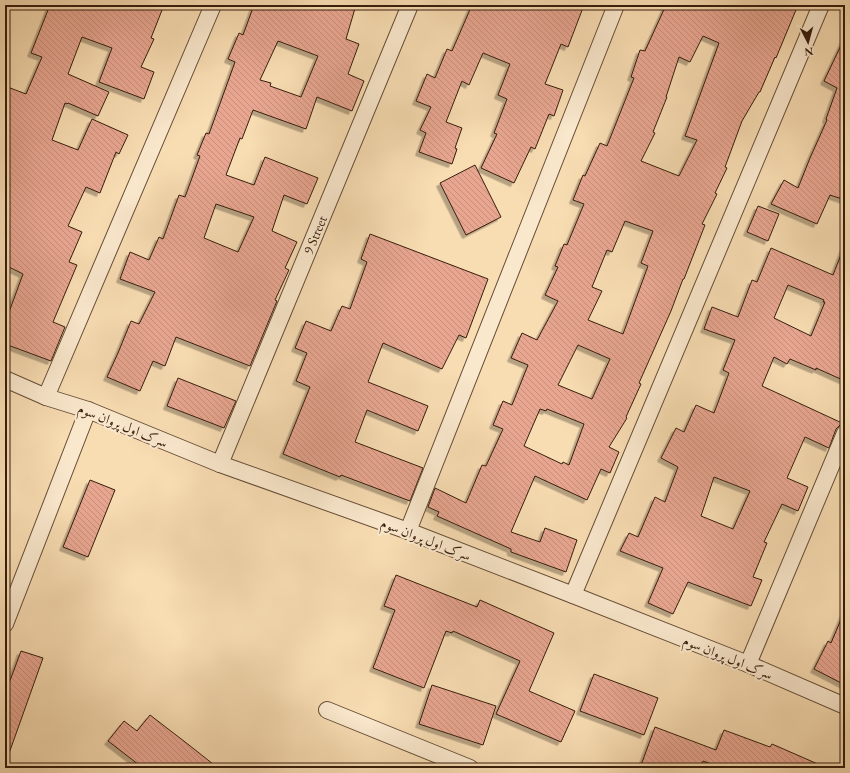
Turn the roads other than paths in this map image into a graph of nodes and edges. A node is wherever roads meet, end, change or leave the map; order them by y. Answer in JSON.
{"nodes":[{"id":1,"x":213,"y":5,"type":"edge"},
{"id":2,"x":410,"y":5,"type":"edge"},
{"id":3,"x":616,"y":5,"type":"edge"},
{"id":4,"x":821,"y":5,"type":"edge"},
{"id":5,"x":5,"y":380,"type":"edge"},
{"id":6,"x":46,"y":397,"type":"junction"},
{"id":7,"x":88,"y":410,"type":"junction"},
{"id":8,"x":845,"y":433,"type":"edge"},
{"id":9,"x":220,"y":464,"type":"junction"},
{"id":10,"x":408,"y":531,"type":"junction"},
{"id":11,"x":572,"y":595,"type":"junction"},
{"id":12,"x":5,"y":624,"type":"edge"},
{"id":13,"x":748,"y":664,"type":"junction"},
{"id":14,"x":845,"y":706,"type":"edge"},
{"id":15,"x":327,"y":710,"type":"dead end"},
{"id":16,"x":470,"y":768,"type":"edge"}],
"edges":[{"from":1,"to":6,"type":"street"},
{"from":2,"to":9,"type":"street","name":"9 Street"},
{"from":3,"to":10,"type":"street"},
{"from":4,"to":11,"type":"street"},
{"from":5,"to":6,"type":"street","name":"سرک اول پروان سوم"},
{"from":6,"to":7,"type":"street","name":"سرک اول پروان سوم"},
{"from":7,"to":9,"type":"street","name":"سرک اول پروان سوم"},
{"from":7,"to":12,"type":"street"},
{"from":8,"to":13,"type":"street"},
{"from":9,"to":10,"type":"street","name":"سرک اول پروان سوم"},
{"from":10,"to":11,"type":"street","name":"سرک اول پروان سوم"},
{"from":11,"to":13,"type":"street","name":"سرک اول پروان سوم"},
{"from":13,"to":14,"type":"street","name":"سرک اول پروان سوم"},
{"from":15,"to":16,"type":"street"}]}
